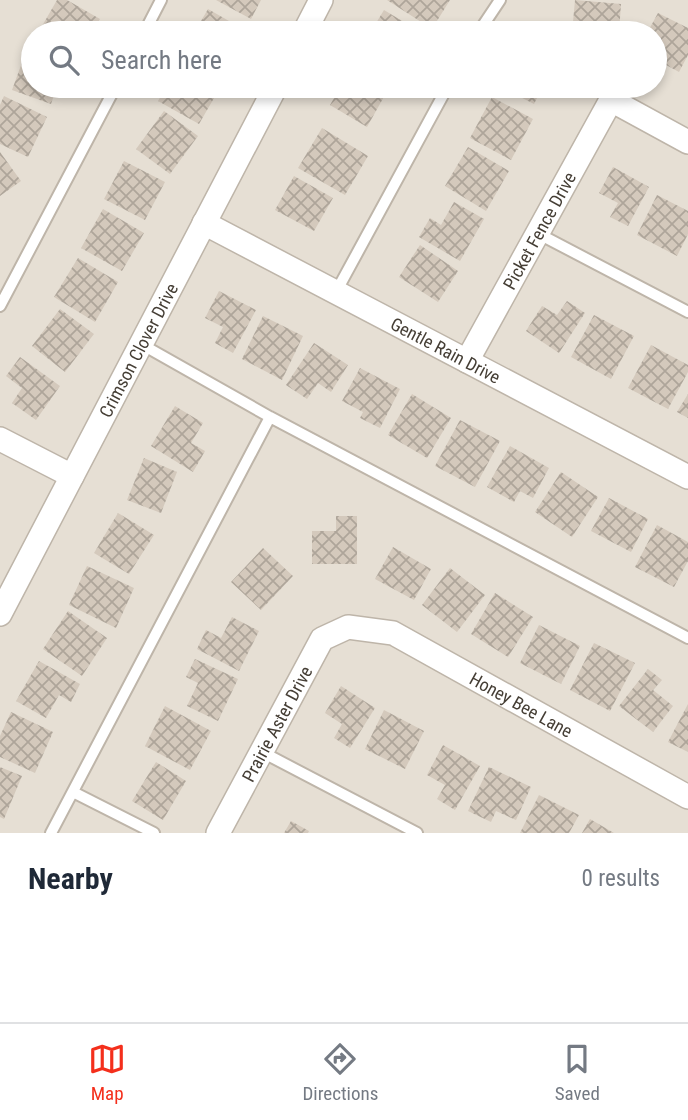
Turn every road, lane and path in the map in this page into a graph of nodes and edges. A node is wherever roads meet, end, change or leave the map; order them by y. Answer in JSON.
{"nodes":[{"id":1,"x":161,"y":0,"type":"edge"},
{"id":2,"x":321,"y":0,"type":"edge"},
{"id":3,"x":500,"y":0,"type":"edge"},
{"id":4,"x":150,"y":21,"type":"edge"},
{"id":5,"x":310,"y":21,"type":"edge"},
{"id":6,"x":486,"y":21,"type":"edge"},
{"id":7,"x":110,"y":98,"type":"edge"},
{"id":8,"x":270,"y":98,"type":"edge"},
{"id":9,"x":442,"y":98,"type":"edge"},
{"id":10,"x":688,"y":142,"type":"edge"},
{"id":11,"x":204,"y":223,"type":"junction"},
{"id":12,"x":537,"y":233,"type":"junction"},
{"id":13,"x":336,"y":292,"type":"junction"},
{"id":14,"x":0,"y":306,"type":"edge"},
{"id":15,"x":688,"y":312,"type":"edge"},
{"id":16,"x":141,"y":344,"type":"junction"},
{"id":17,"x":467,"y":361,"type":"junction"},
{"id":18,"x":270,"y":416,"type":"junction"},
{"id":19,"x":0,"y":439,"type":"edge"},
{"id":20,"x":72,"y":476,"type":"junction"},
{"id":21,"x":688,"y":477,"type":"edge"},
{"id":22,"x":0,"y":614,"type":"edge"},
{"id":23,"x":348,"y":627,"type":"joint"},
{"id":24,"x":688,"y":638,"type":"edge"},
{"id":25,"x":262,"y":752,"type":"junction"},
{"id":26,"x":73,"y":792,"type":"junction"},
{"id":27,"x":688,"y":797,"type":"edge"},
{"id":28,"x":51,"y":833,"type":"edge"},
{"id":29,"x":154,"y":833,"type":"edge"},
{"id":30,"x":218,"y":833,"type":"edge"},
{"id":31,"x":417,"y":833,"type":"edge"}],
"edges":[{"from":1,"to":4,"type":"lane"},
{"from":2,"to":5,"type":"street"},
{"from":3,"to":6,"type":"lane"},
{"from":7,"to":14,"type":"lane"},
{"from":8,"to":11,"type":"street","name":"Crimson Clover Drive"},
{"from":9,"to":13,"type":"lane"},
{"from":10,"to":12,"type":"street","name":"Picket Fence Drive"},
{"from":11,"to":13,"type":"street","name":"Gentle Rain Drive"},
{"from":11,"to":16,"type":"street","name":"Crimson Clover Drive"},
{"from":12,"to":15,"type":"lane"},
{"from":12,"to":17,"type":"street","name":"Picket Fence Drive"},
{"from":13,"to":17,"type":"street","name":"Gentle Rain Drive"},
{"from":16,"to":18,"type":"lane"},
{"from":16,"to":20,"type":"street","name":"Crimson Clover Drive"},
{"from":17,"to":21,"type":"street","name":"Gentle Rain Drive"},
{"from":18,"to":24,"type":"lane"},
{"from":18,"to":26,"type":"lane"},
{"from":19,"to":20,"type":"street"},
{"from":20,"to":22,"type":"street","name":"Crimson Clover Drive"},
{"from":23,"to":25,"type":"street","name":"Prairie Aster Drive"},
{"from":23,"to":27,"type":"street","name":"Honey Bee Lane"},
{"from":25,"to":30,"type":"street","name":"Prairie Aster Drive"},
{"from":25,"to":31,"type":"lane"},
{"from":26,"to":28,"type":"lane"},
{"from":26,"to":29,"type":"lane"}]}
